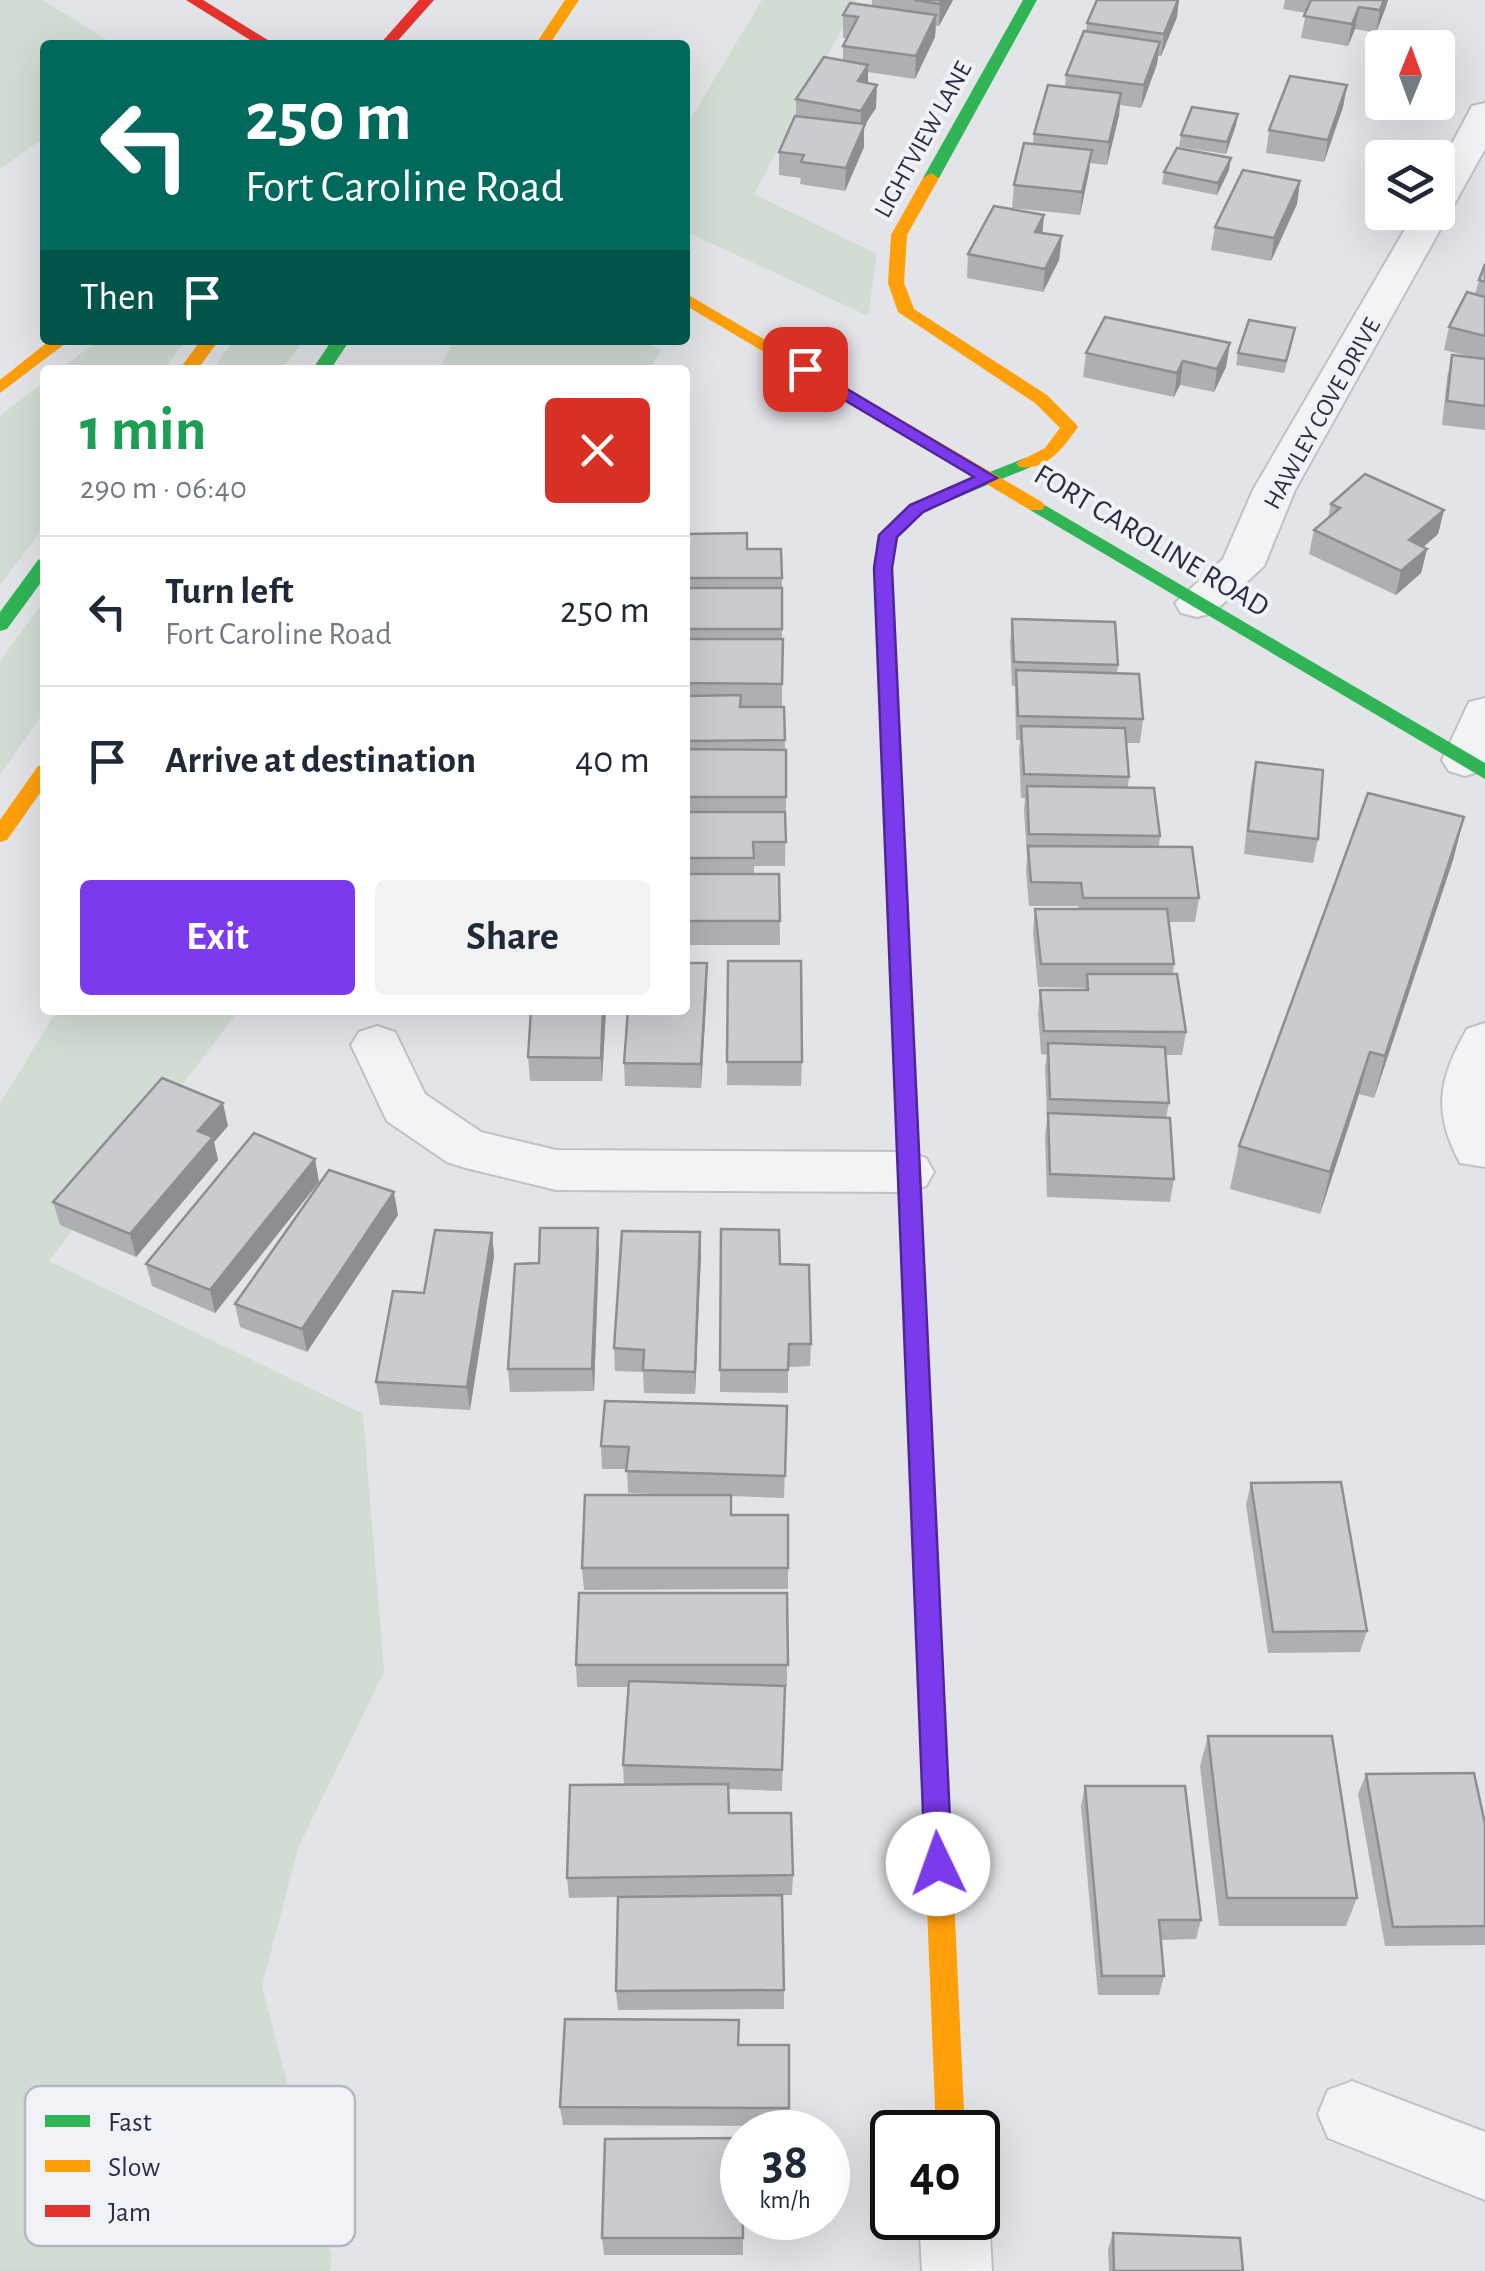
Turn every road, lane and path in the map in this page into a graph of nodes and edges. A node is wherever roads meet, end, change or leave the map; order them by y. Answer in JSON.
{"nodes":[{"id":1,"x":193,"y":0,"type":"edge"},
{"id":2,"x":427,"y":0,"type":"edge"},
{"id":3,"x":572,"y":0,"type":"edge"},
{"id":4,"x":1030,"y":0,"type":"edge"},
{"id":5,"x":262,"y":40,"type":"edge"},
{"id":6,"x":391,"y":40,"type":"edge"},
{"id":7,"x":545,"y":40,"type":"edge"},
{"id":8,"x":1485,"y":114,"type":"edge"},
{"id":9,"x":1455,"y":172,"type":"edge"},
{"id":10,"x":1424,"y":230,"type":"edge"},
{"id":11,"x":690,"y":301,"type":"edge"},
{"id":12,"x":56,"y":345,"type":"edge"},
{"id":13,"x":0,"y":388,"type":"edge"},
{"id":14,"x":988,"y":478,"type":"junction"},
{"id":15,"x":40,"y":571,"type":"edge"},
{"id":16,"x":1197,"y":602,"type":"junction"},
{"id":17,"x":0,"y":625,"type":"edge"},
{"id":18,"x":1485,"y":713,"type":"edge"},
{"id":19,"x":1475,"y":766,"type":"edge"},
{"id":20,"x":40,"y":779,"type":"edge"},
{"id":21,"x":0,"y":839,"type":"edge"},
{"id":22,"x":1485,"y":1042,"type":"edge"},
{"id":23,"x":377,"y":1045,"type":"dead end"},
{"id":24,"x":1480,"y":1150,"type":"dead end"},
{"id":25,"x":908,"y":1172,"type":"junction"},
{"id":26,"x":949,"y":2110,"type":"edge"},
{"id":27,"x":1352,"y":2114,"type":"dead end"},
{"id":28,"x":1485,"y":2166,"type":"edge"},
{"id":29,"x":955,"y":2240,"type":"edge"},
{"id":30,"x":957,"y":2271,"type":"edge"}],
"edges":[{"from":1,"to":5,"type":"main road"},
{"from":2,"to":6,"type":"main road"},
{"from":3,"to":7,"type":"main road"},
{"from":4,"to":14,"type":"main road","name":"LIGHTVIEW LANE"},
{"from":8,"to":9,"type":"street"},
{"from":10,"to":16,"type":"street","name":"HAWLEY COVE DRIVE"},
{"from":11,"to":14,"type":"main road","name":"FORT CAROLINE ROAD"},
{"from":12,"to":13,"type":"main road"},
{"from":14,"to":16,"type":"main road","name":"FORT CAROLINE ROAD"},
{"from":14,"to":25,"type":"main road"},
{"from":15,"to":17,"type":"main road"},
{"from":16,"to":19,"type":"main road","name":"FORT CAROLINE ROAD"},
{"from":18,"to":19,"type":"street"},
{"from":20,"to":21,"type":"main road"},
{"from":22,"to":24,"type":"street"},
{"from":23,"to":25,"type":"street"},
{"from":25,"to":26,"type":"main road"},
{"from":27,"to":28,"type":"street"},
{"from":29,"to":30,"type":"street"}]}
